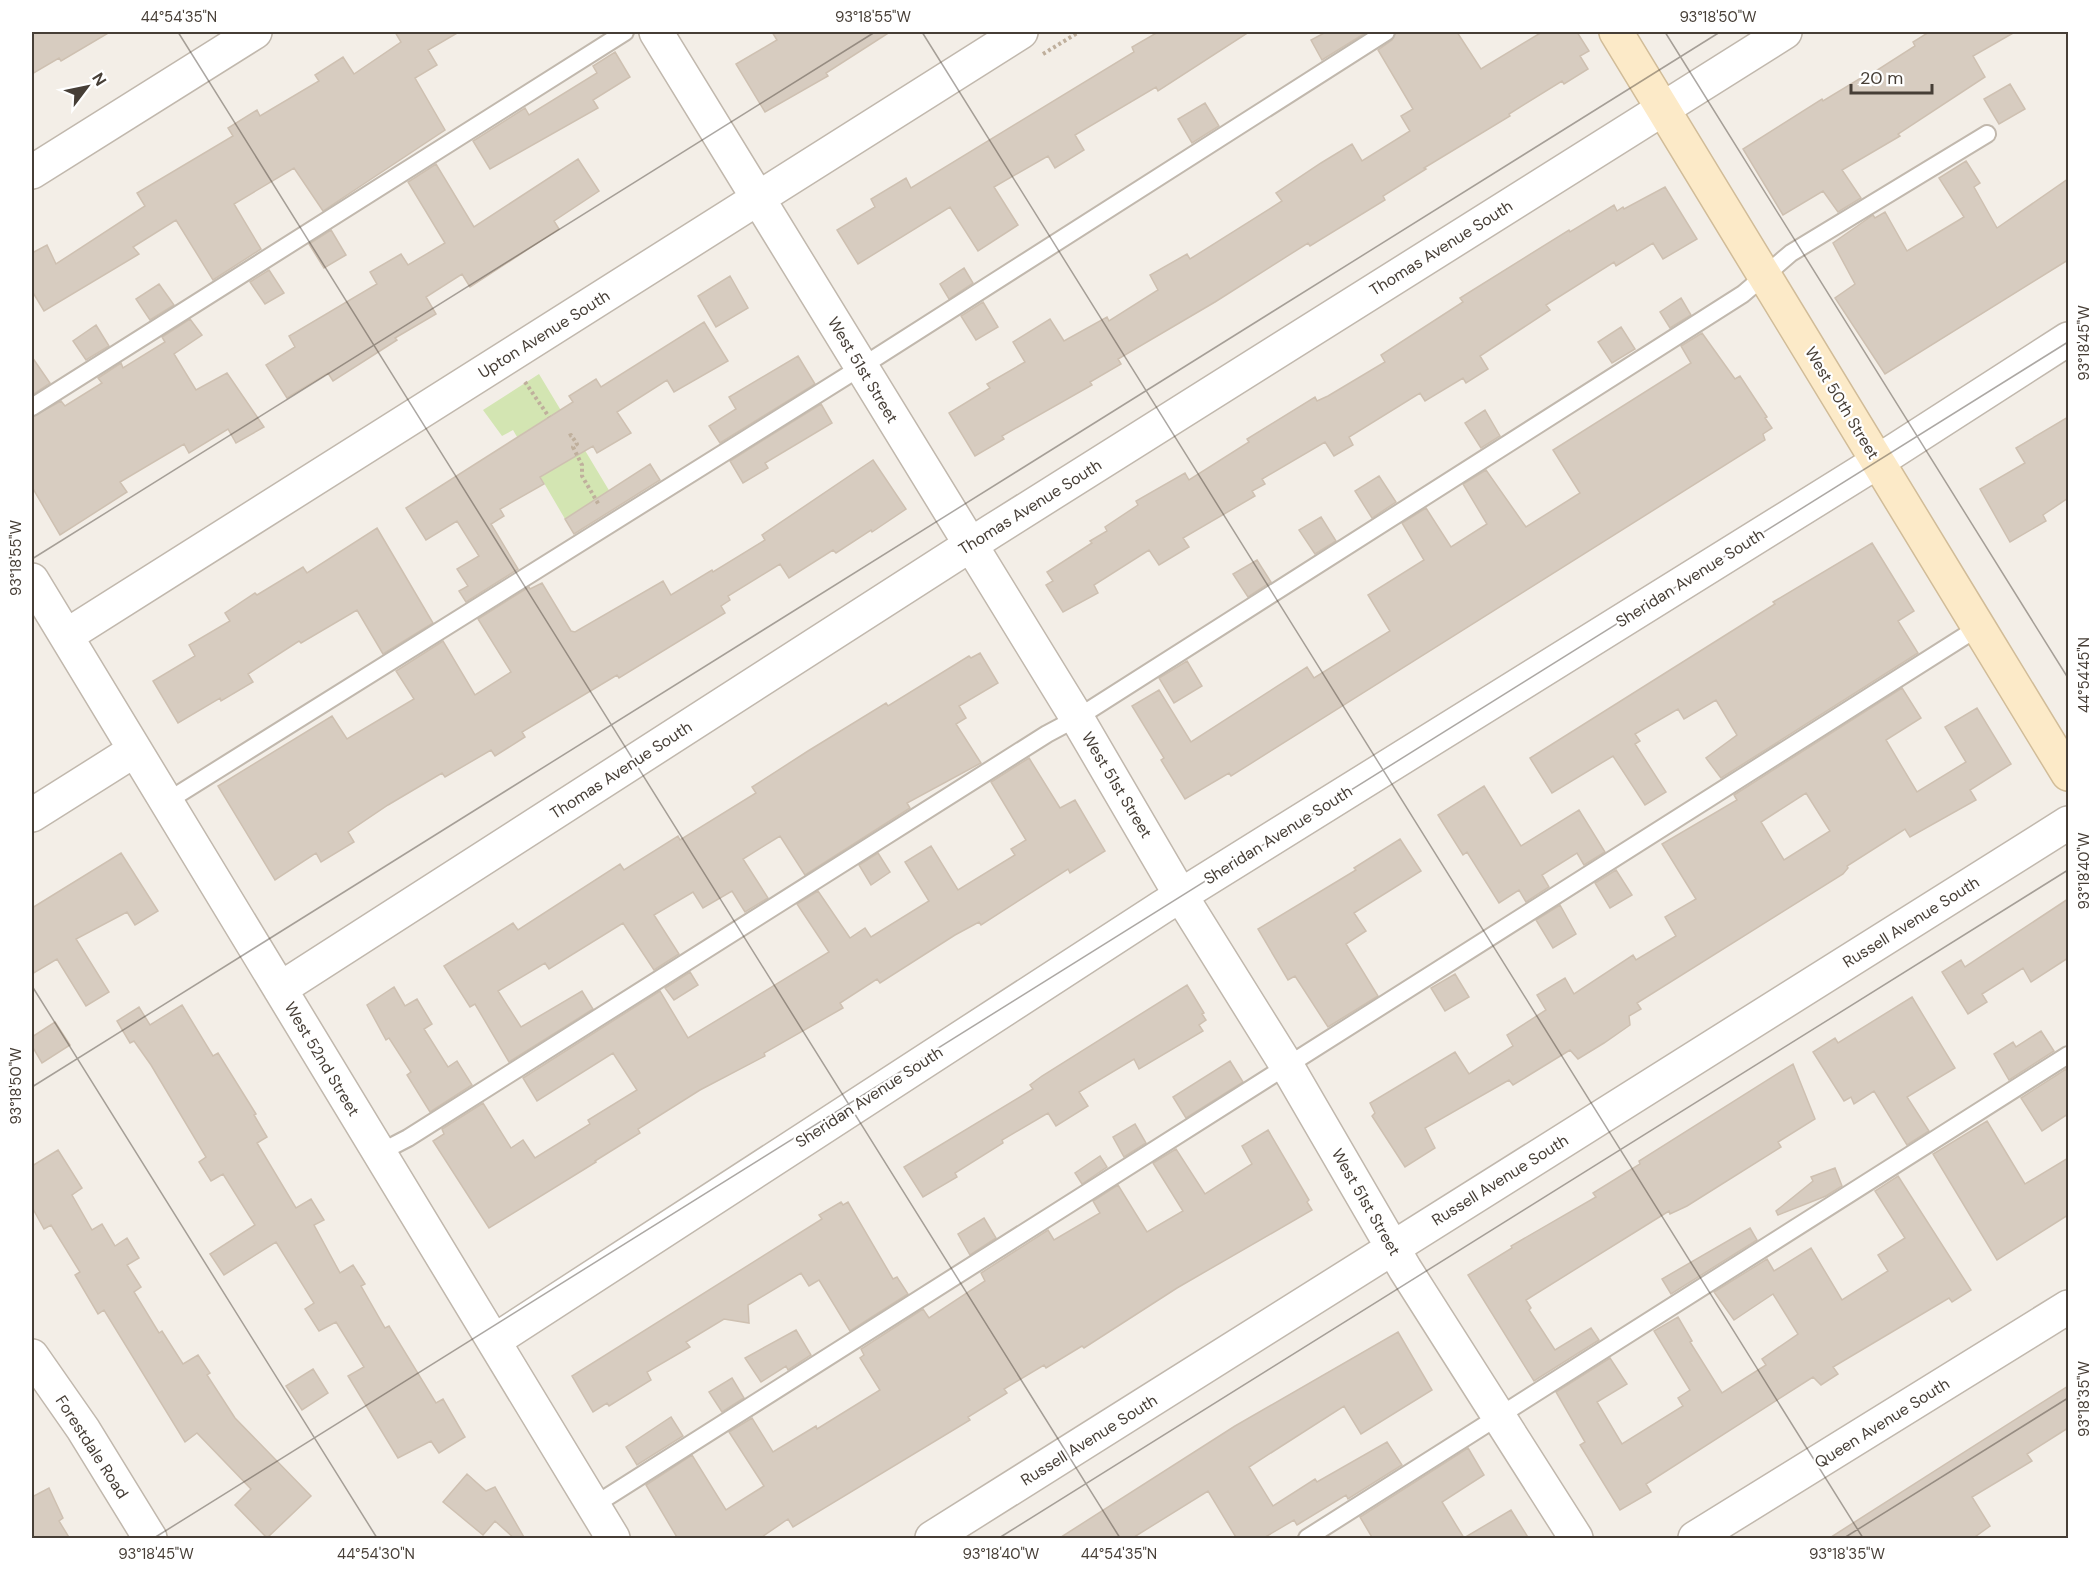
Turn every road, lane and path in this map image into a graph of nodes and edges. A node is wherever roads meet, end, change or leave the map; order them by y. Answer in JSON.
{"nodes":[{"id":1,"x":255,"y":32,"type":"edge"},
{"id":2,"x":625,"y":32,"type":"edge"},
{"id":3,"x":656,"y":32,"type":"edge"},
{"id":4,"x":1021,"y":32,"type":"edge"},
{"id":5,"x":1386,"y":32,"type":"edge"},
{"id":6,"x":1616,"y":32,"type":"edge"},
{"id":7,"x":1785,"y":32,"type":"edge"},
{"id":8,"x":1663,"y":108,"type":"junction"},
{"id":9,"x":1986,"y":134,"type":"dead end"},
{"id":10,"x":32,"y":172,"type":"edge"},
{"id":11,"x":758,"y":199,"type":"junction"},
{"id":12,"x":1765,"y":272,"type":"junction"},
{"id":13,"x":2068,"y":339,"type":"edge"},
{"id":14,"x":861,"y":367,"type":"junction"},
{"id":15,"x":525,"y":381,"type":"dead end"},
{"id":16,"x":32,"y":407,"type":"edge"},
{"id":17,"x":549,"y":417,"type":"dead end"},
{"id":18,"x":569,"y":436,"type":"dead end"},
{"id":19,"x":1877,"y":462,"type":"junction"},
{"id":20,"x":610,"y":524,"type":"junction"},
{"id":21,"x":971,"y":544,"type":"junction"},
{"id":22,"x":32,"y":580,"type":"edge"},
{"id":23,"x":1979,"y":627,"type":"junction"},
{"id":24,"x":66,"y":636,"type":"junction"},
{"id":25,"x":1077,"y":718,"type":"junction"},
{"id":26,"x":135,"y":750,"type":"junction"},
{"id":27,"x":2068,"y":774,"type":"edge"},
{"id":28,"x":166,"y":802,"type":"junction"},
{"id":29,"x":32,"y":815,"type":"edge"},
{"id":30,"x":2068,"y":824,"type":"edge"},
{"id":31,"x":1181,"y":896,"type":"junction"},
{"id":32,"x":280,"y":990,"type":"junction"},
{"id":33,"x":2068,"y":1055,"type":"edge"},
{"id":34,"x":1287,"y":1066,"type":"junction"},
{"id":35,"x":379,"y":1153,"type":"junction"},
{"id":36,"x":1393,"y":1249,"type":"junction"},
{"id":37,"x":2068,"y":1307,"type":"edge"},
{"id":38,"x":494,"y":1341,"type":"junction"},
{"id":39,"x":32,"y":1356,"type":"edge"},
{"id":40,"x":1500,"y":1415,"type":"junction"},
{"id":41,"x":593,"y":1506,"type":"junction"},
{"id":42,"x":150,"y":1539,"type":"edge"},
{"id":43,"x":613,"y":1539,"type":"edge"},
{"id":44,"x":932,"y":1539,"type":"edge"},
{"id":45,"x":1307,"y":1539,"type":"edge"},
{"id":46,"x":1576,"y":1539,"type":"edge"},
{"id":47,"x":1695,"y":1539,"type":"edge"}],
"edges":[{"from":1,"to":10,"type":"street"},
{"from":2,"to":16,"type":"lane"},
{"from":3,"to":11,"type":"street","name":"West 51st Street"},
{"from":4,"to":11,"type":"street","name":"Upton Avenue South"},
{"from":5,"to":14,"type":"lane"},
{"from":6,"to":8,"type":"main road","name":"West 50th Street"},
{"from":7,"to":8,"type":"street","name":"Thomas Avenue South"},
{"from":8,"to":12,"type":"main road","name":"West 50th Street"},
{"from":8,"to":21,"type":"street","name":"Thomas Avenue South"},
{"from":9,"to":12,"type":"lane"},
{"from":11,"to":14,"type":"street","name":"West 51st Street"},
{"from":11,"to":24,"type":"street","name":"Upton Avenue South"},
{"from":12,"to":19,"type":"main road","name":"West 50th Street"},
{"from":12,"to":25,"type":"lane"},
{"from":13,"to":19,"type":"street","name":"Sheridan Avenue South"},
{"from":14,"to":20,"type":"lane"},
{"from":14,"to":21,"type":"street","name":"West 51st Street"},
{"from":15,"to":17,"type":"path"},
{"from":18,"to":20,"type":"path"},
{"from":19,"to":23,"type":"main road","name":"West 50th Street"},
{"from":19,"to":31,"type":"street","name":"Sheridan Avenue South"},
{"from":20,"to":28,"type":"lane"},
{"from":21,"to":25,"type":"street","name":"West 51st Street"},
{"from":21,"to":32,"type":"street","name":"Thomas Avenue South"},
{"from":22,"to":24,"type":"street","name":"West 52nd Street"},
{"from":23,"to":27,"type":"main road","name":"West 50th Street"},
{"from":23,"to":34,"type":"lane"},
{"from":24,"to":26,"type":"street","name":"West 52nd Street"},
{"from":25,"to":31,"type":"street","name":"West 51st Street"},
{"from":25,"to":35,"type":"lane"},
{"from":26,"to":28,"type":"street","name":"West 52nd Street"},
{"from":26,"to":29,"type":"street"},
{"from":28,"to":32,"type":"street","name":"West 52nd Street"},
{"from":30,"to":36,"type":"street","name":"Russell Avenue South"},
{"from":31,"to":34,"type":"street","name":"West 51st Street"},
{"from":31,"to":38,"type":"street","name":"Sheridan Avenue South"},
{"from":32,"to":35,"type":"street","name":"West 52nd Street"},
{"from":33,"to":40,"type":"lane"},
{"from":34,"to":36,"type":"street","name":"West 51st Street"},
{"from":34,"to":41,"type":"lane"},
{"from":35,"to":38,"type":"street","name":"West 52nd Street"},
{"from":36,"to":40,"type":"street","name":"West 51st Street"},
{"from":36,"to":44,"type":"street","name":"Russell Avenue South"},
{"from":37,"to":47,"type":"street","name":"Queen Avenue South"},
{"from":38,"to":41,"type":"street","name":"West 52nd Street"},
{"from":39,"to":42,"type":"street","name":"Forestdale Road"},
{"from":40,"to":45,"type":"lane"},
{"from":40,"to":46,"type":"street","name":"West 51st Street"},
{"from":41,"to":43,"type":"street","name":"West 52nd Street"}]}
